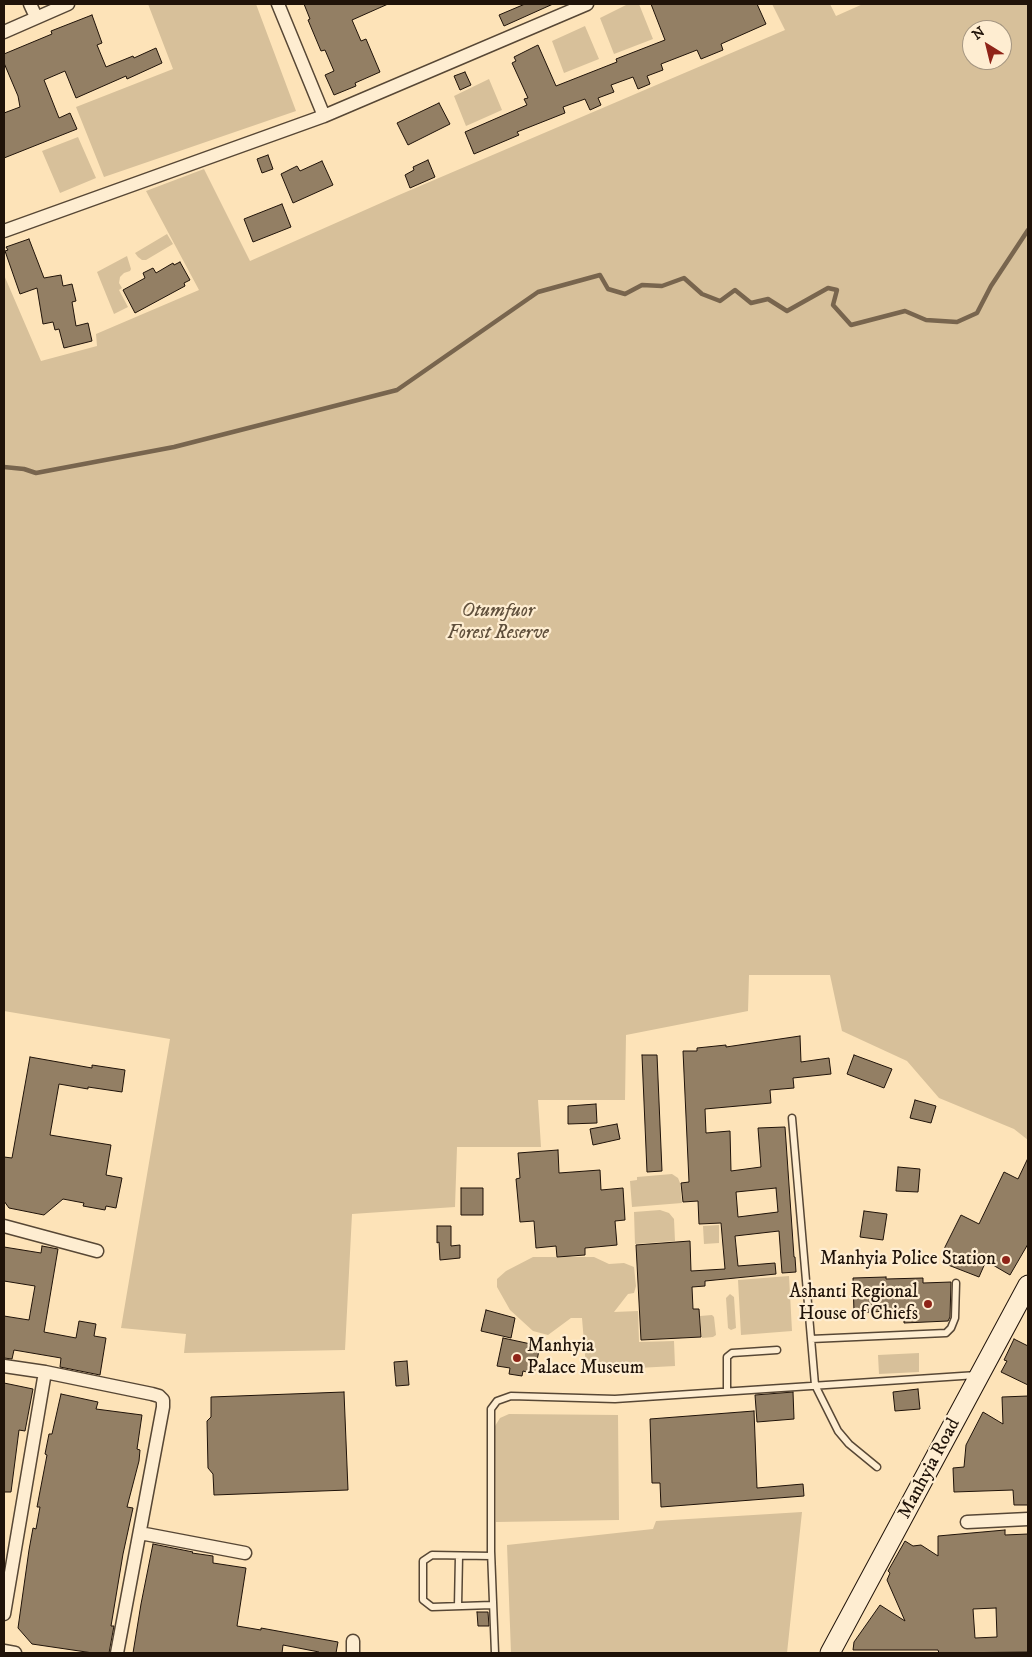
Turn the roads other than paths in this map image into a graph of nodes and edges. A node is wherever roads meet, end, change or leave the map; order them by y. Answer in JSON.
{"nodes":[{"id":1,"x":30,"y":4,"type":"edge"},
{"id":2,"x":68,"y":4,"type":"edge"},
{"id":3,"x":278,"y":4,"type":"edge"},
{"id":4,"x":587,"y":4,"type":"edge"},
{"id":5,"x":36,"y":17,"type":"junction"},
{"id":6,"x":4,"y":32,"type":"edge"},
{"id":7,"x":324,"y":116,"type":"junction"},
{"id":8,"x":4,"y":231,"type":"edge"},
{"id":9,"x":792,"y":1118,"type":"dead end"},
{"id":10,"x":4,"y":1226,"type":"edge"},
{"id":11,"x":97,"y":1251,"type":"dead end"},
{"id":12,"x":956,"y":1283,"type":"dead end"},
{"id":13,"x":1028,"y":1285,"type":"edge"},
{"id":14,"x":811,"y":1339,"type":"junction"},
{"id":15,"x":777,"y":1350,"type":"dead end"},
{"id":16,"x":4,"y":1366,"type":"edge"},
{"id":17,"x":45,"y":1372,"type":"junction"},
{"id":18,"x":981,"y":1375,"type":"junction"},
{"id":19,"x":815,"y":1385,"type":"junction"},
{"id":20,"x":727,"y":1391,"type":"junction"},
{"id":21,"x":877,"y":1467,"type":"dead end"},
{"id":22,"x":1028,"y":1520,"type":"edge"},
{"id":23,"x":967,"y":1522,"type":"dead end"},
{"id":24,"x":140,"y":1533,"type":"junction"},
{"id":25,"x":244,"y":1554,"type":"dead end"},
{"id":26,"x":459,"y":1556,"type":"junction"},
{"id":27,"x":491,"y":1556,"type":"junction"},
{"id":28,"x":492,"y":1605,"type":"junction"},
{"id":29,"x":458,"y":1606,"type":"junction"},
{"id":30,"x":4,"y":1614,"type":"edge"},
{"id":31,"x":4,"y":1651,"type":"edge"},
{"id":32,"x":15,"y":1653,"type":"edge"},
{"id":33,"x":118,"y":1653,"type":"edge"},
{"id":34,"x":495,"y":1653,"type":"edge"},
{"id":35,"x":830,"y":1653,"type":"edge"}],
"edges":[{"from":1,"to":5,"type":"street"},
{"from":2,"to":5,"type":"street"},
{"from":3,"to":7,"type":"street"},
{"from":4,"to":7,"type":"street"},
{"from":5,"to":6,"type":"street"},
{"from":7,"to":8,"type":"street"},
{"from":9,"to":14,"type":"lane"},
{"from":10,"to":11,"type":"street"},
{"from":12,"to":14,"type":"lane"},
{"from":13,"to":18,"type":"main road","name":"Manhyia Road"},
{"from":14,"to":19,"type":"lane"},
{"from":15,"to":20,"type":"lane"},
{"from":16,"to":17,"type":"street"},
{"from":17,"to":24,"type":"street"},
{"from":17,"to":30,"type":"street"},
{"from":18,"to":19,"type":"lane"},
{"from":18,"to":35,"type":"main road","name":"Manhyia Road"},
{"from":19,"to":20,"type":"lane"},
{"from":19,"to":21,"type":"lane"},
{"from":20,"to":27,"type":"lane"},
{"from":22,"to":23,"type":"street"},
{"from":24,"to":25,"type":"street"},
{"from":24,"to":33,"type":"street"},
{"from":26,"to":27,"type":"lane"},
{"from":26,"to":29,"type":"lane"},
{"from":26,"to":29,"type":"lane"},
{"from":27,"to":28,"type":"lane"},
{"from":28,"to":29,"type":"lane"},
{"from":28,"to":34,"type":"lane"},
{"from":31,"to":32,"type":"street"}]}
